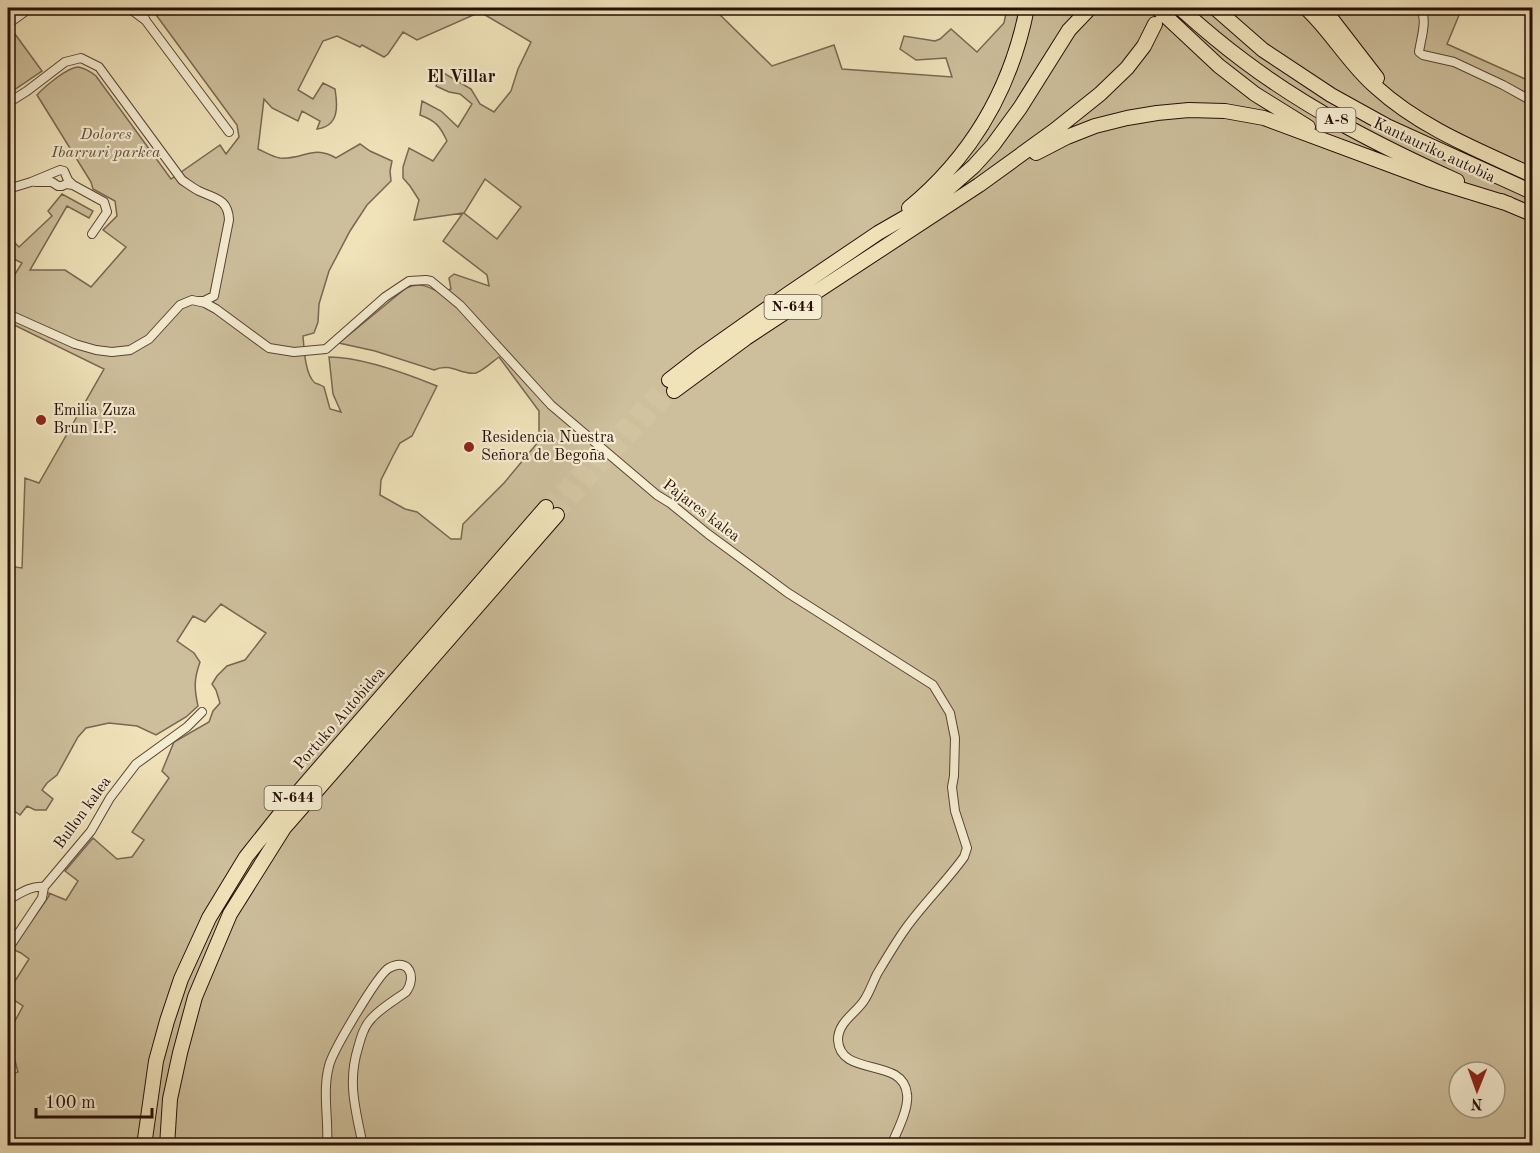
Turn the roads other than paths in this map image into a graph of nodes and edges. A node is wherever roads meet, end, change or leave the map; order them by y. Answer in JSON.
{"nodes":[{"id":1,"x":30,"y":8,"type":"edge"},
{"id":2,"x":129,"y":8,"type":"edge"},
{"id":3,"x":140,"y":8,"type":"edge"},
{"id":4,"x":1027,"y":8,"type":"edge"},
{"id":5,"x":1090,"y":8,"type":"edge"},
{"id":6,"x":1157,"y":8,"type":"edge"},
{"id":7,"x":1180,"y":8,"type":"edge"},
{"id":8,"x":1204,"y":8,"type":"edge"},
{"id":9,"x":1215,"y":8,"type":"edge"},
{"id":10,"x":1306,"y":8,"type":"edge"},
{"id":11,"x":1323,"y":8,"type":"edge"},
{"id":12,"x":1420,"y":8,"type":"edge"},
{"id":13,"x":146,"y":21,"type":"junction"},
{"id":14,"x":8,"y":24,"type":"edge"},
{"id":15,"x":1155,"y":24,"type":"dead end"},
{"id":16,"x":1263,"y":50,"type":"junction"},
{"id":17,"x":1532,"y":102,"type":"edge"},
{"id":18,"x":8,"y":103,"type":"edge"},
{"id":19,"x":1404,"y":109,"type":"junction"},
{"id":20,"x":229,"y":132,"type":"dead end"},
{"id":21,"x":1340,"y":146,"type":"junction"},
{"id":22,"x":1533,"y":175,"type":"edge"},
{"id":23,"x":31,"y":182,"type":"junction"},
{"id":24,"x":73,"y":184,"type":"junction"},
{"id":25,"x":980,"y":185,"type":"junction"},
{"id":26,"x":8,"y":189,"type":"edge"},
{"id":27,"x":1533,"y":192,"type":"edge"},
{"id":28,"x":1509,"y":204,"type":"junction"},
{"id":29,"x":1533,"y":214,"type":"edge"},
{"id":30,"x":878,"y":233,"type":"junction"},
{"id":31,"x":92,"y":234,"type":"dead end"},
{"id":32,"x":214,"y":296,"type":"junction"},
{"id":33,"x":192,"y":300,"type":"junction"},
{"id":34,"x":216,"y":309,"type":"junction"},
{"id":35,"x":8,"y":314,"type":"edge"},
{"id":36,"x":202,"y":712,"type":"dead end"},
{"id":37,"x":44,"y":887,"type":"junction"},
{"id":38,"x":8,"y":900,"type":"edge"},
{"id":39,"x":8,"y":949,"type":"edge"},
{"id":40,"x":144,"y":1146,"type":"edge"},
{"id":41,"x":167,"y":1146,"type":"edge"},
{"id":42,"x":327,"y":1146,"type":"edge"},
{"id":43,"x":363,"y":1146,"type":"edge"},
{"id":44,"x":891,"y":1146,"type":"edge"}],
"edges":[{"from":1,"to":14,"type":"street"},
{"from":2,"to":13,"type":"street"},
{"from":3,"to":13,"type":"street"},
{"from":4,"to":30,"type":"highway","number":"N-644"},
{"from":5,"to":30,"type":"highway"},
{"from":6,"to":21,"type":"highway"},
{"from":7,"to":28,"type":"highway","name":"Kantauriko autobia","number":"A-8"},
{"from":8,"to":16,"type":"highway"},
{"from":9,"to":16,"type":"highway","name":"Kantauriko autobia","number":"A-8"},
{"from":10,"to":19,"type":"highway"},
{"from":11,"to":19,"type":"highway"},
{"from":12,"to":17,"type":"street"},
{"from":13,"to":20,"type":"street"},
{"from":15,"to":25,"type":"highway","number":"N-644"},
{"from":16,"to":27,"type":"highway","name":"Kantauriko autobia","number":"A-8"},
{"from":18,"to":32,"type":"street"},
{"from":19,"to":22,"type":"highway"},
{"from":21,"to":25,"type":"highway","number":"N-644"},
{"from":21,"to":28,"type":"highway"},
{"from":23,"to":24,"type":"street"},
{"from":23,"to":24,"type":"street"},
{"from":23,"to":26,"type":"street"},
{"from":24,"to":31,"type":"street"},
{"from":25,"to":30,"type":"highway","number":"N-644"},
{"from":28,"to":29,"type":"highway","name":"Kantauriko autobia","number":"A-8"},
{"from":32,"to":33,"type":"street"},
{"from":32,"to":34,"type":"street"},
{"from":33,"to":34,"type":"street","name":"Pajares kalea"},
{"from":33,"to":35,"type":"street"},
{"from":34,"to":44,"type":"street","name":"Pajares kalea"},
{"from":36,"to":37,"type":"street","name":"Bullon kalea"},
{"from":37,"to":38,"type":"street"},
{"from":37,"to":39,"type":"street","name":"Bullon kalea"},
{"from":40,"to":41,"type":"highway","name":"Portuko Autobidea","number":"N-644"},
{"from":42,"to":43,"type":"street"}]}
